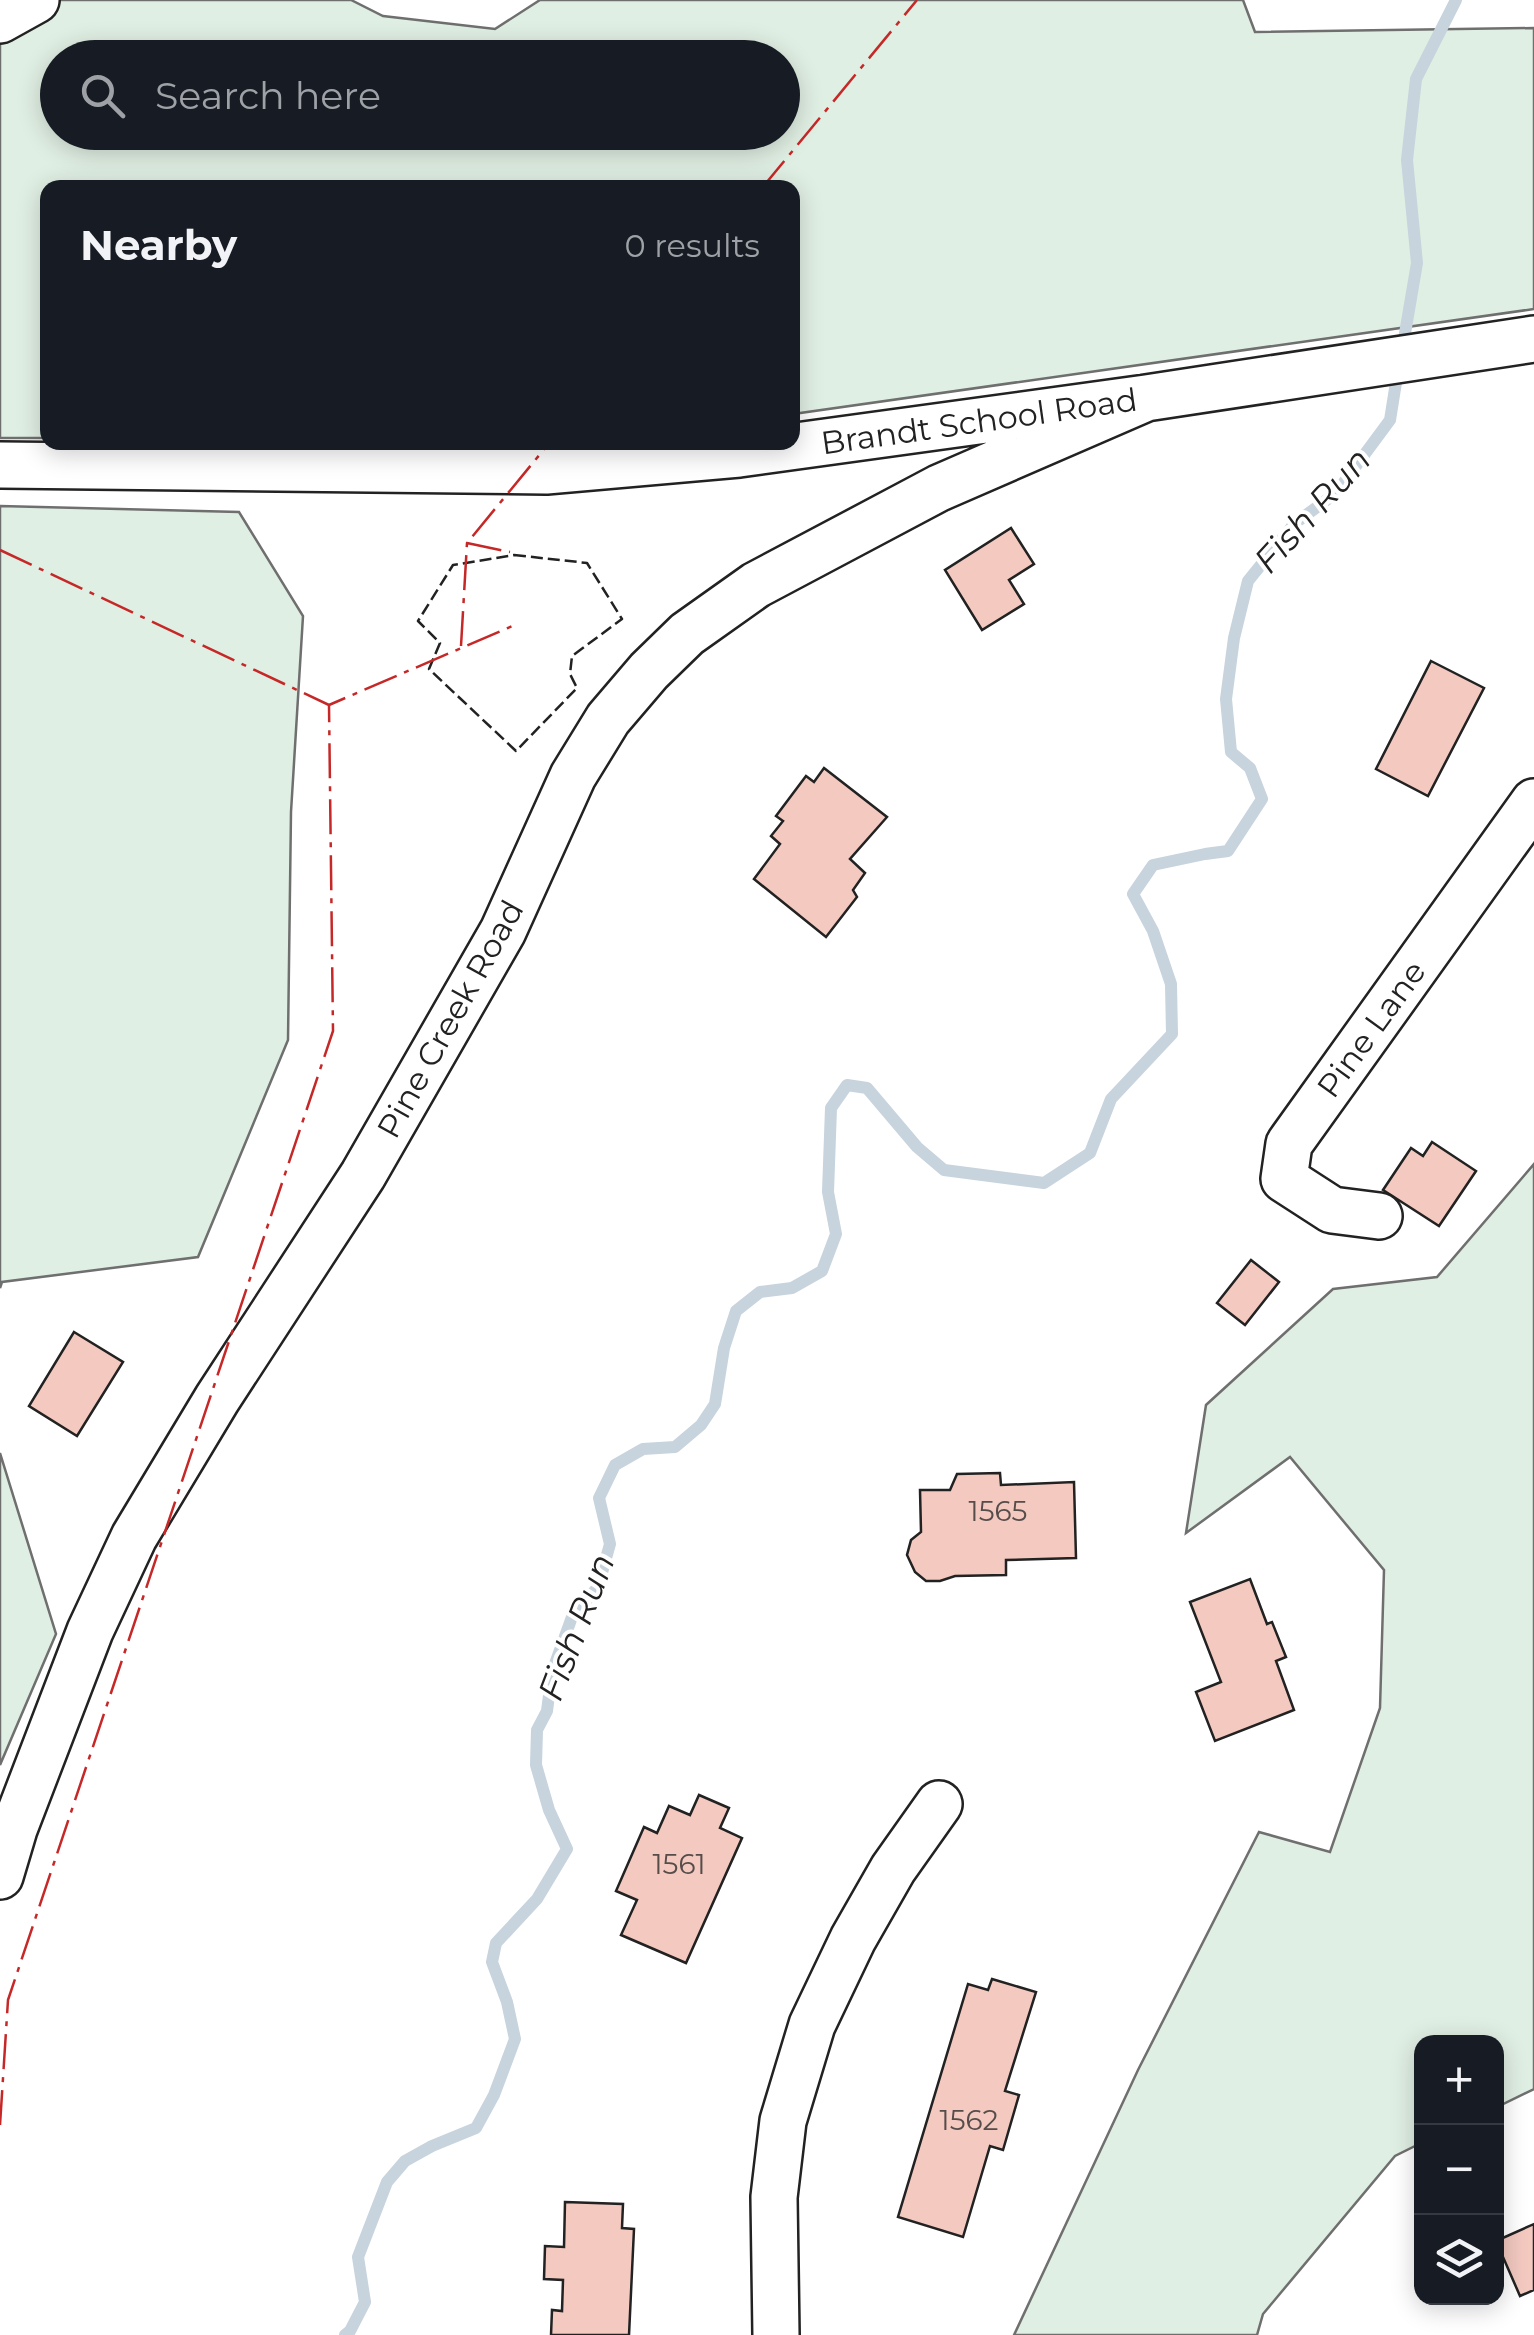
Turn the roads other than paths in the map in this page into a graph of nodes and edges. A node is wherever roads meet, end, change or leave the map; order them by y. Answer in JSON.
{"nodes":[{"id":1,"x":36,"y":0,"type":"edge"},
{"id":2,"x":0,"y":20,"type":"edge"},
{"id":3,"x":1534,"y":339,"type":"edge"},
{"id":4,"x":1146,"y":398,"type":"junction"},
{"id":5,"x":800,"y":446,"type":"edge"},
{"id":6,"x":768,"y":450,"type":"edge"},
{"id":7,"x":0,"y":465,"type":"edge"},
{"id":8,"x":1534,"y":802,"type":"edge"},
{"id":9,"x":1379,"y":1216,"type":"dead end"},
{"id":10,"x":939,"y":1804,"type":"dead end"},
{"id":11,"x":0,"y":1876,"type":"edge"},
{"id":12,"x":776,"y":2335,"type":"edge"}],
"edges":[{"from":1,"to":2,"type":"street"},
{"from":3,"to":4,"type":"street","name":"Brandt School Road"},
{"from":4,"to":5,"type":"street","name":"Brandt School Road"},
{"from":4,"to":11,"type":"street","name":"Pine Creek Road"},
{"from":6,"to":7,"type":"street","name":"Brandt School Road"},
{"from":8,"to":9,"type":"street","name":"Pine Lane"},
{"from":10,"to":12,"type":"street"}]}
